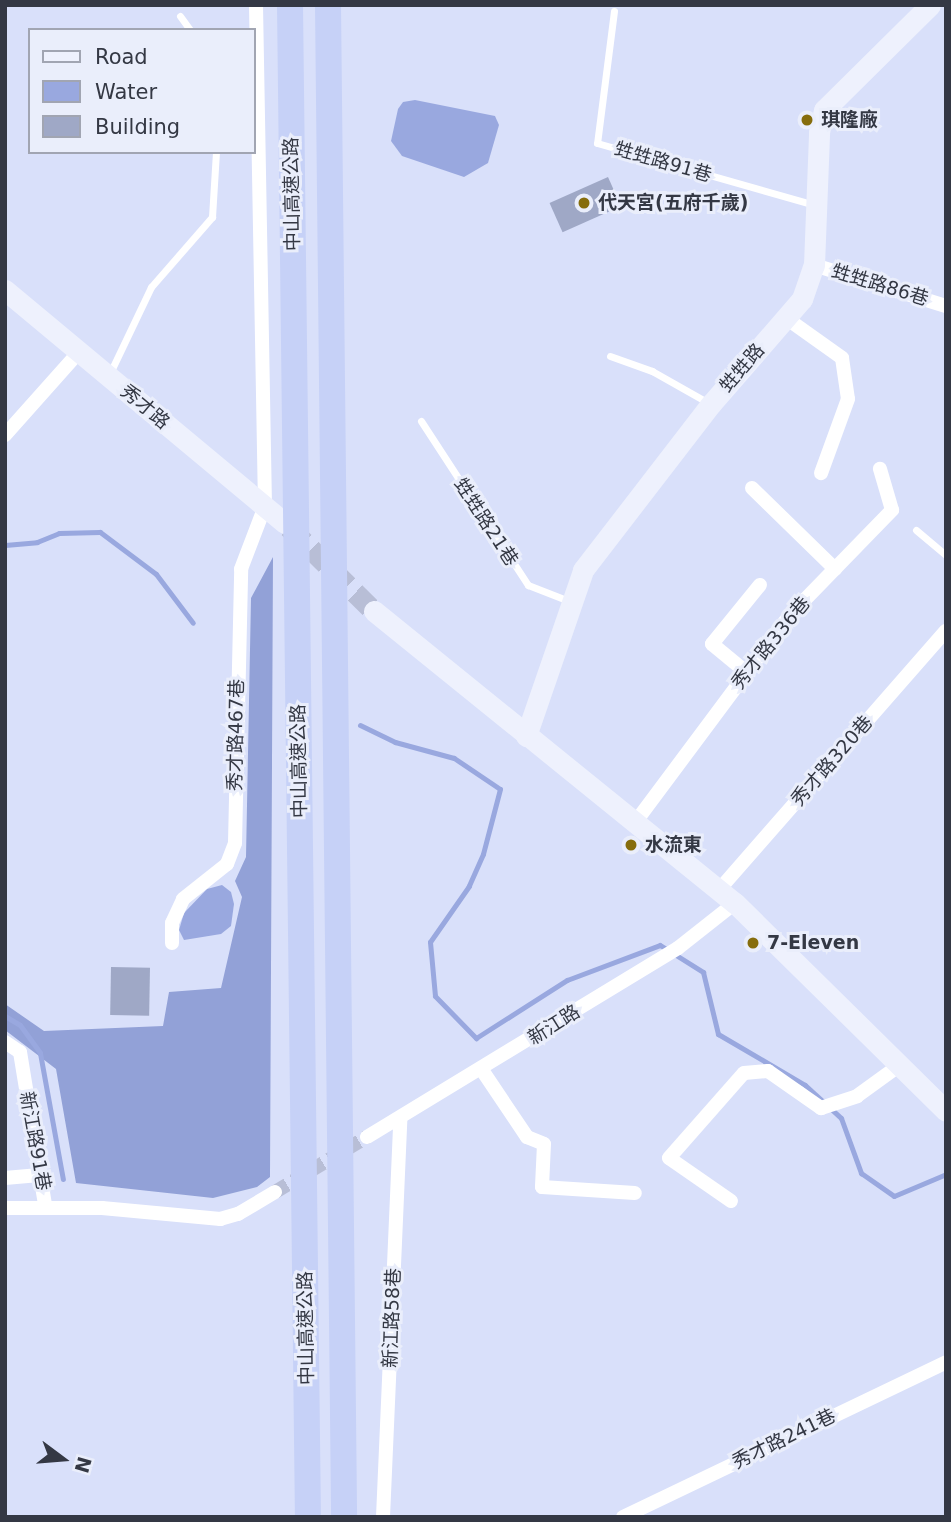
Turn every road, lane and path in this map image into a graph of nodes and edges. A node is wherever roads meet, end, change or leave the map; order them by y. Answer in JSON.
{"nodes":[{"id":1,"x":256,"y":5,"type":"edge"},
{"id":2,"x":290,"y":5,"type":"edge"},
{"id":3,"x":328,"y":5,"type":"edge"},
{"id":4,"x":930,"y":5,"type":"edge"},
{"id":5,"x":614,"y":12,"type":"dead end"},
{"id":6,"x":180,"y":16,"type":"dead end"},
{"id":7,"x":189,"y":28,"type":"edge"},
{"id":8,"x":216,"y":154,"type":"edge"},
{"id":9,"x":816,"y":206,"type":"junction"},
{"id":10,"x":814,"y":265,"type":"junction"},
{"id":11,"x":5,"y":290,"type":"edge"},
{"id":12,"x":946,"y":306,"type":"edge"},
{"id":13,"x":786,"y":318,"type":"junction"},
{"id":14,"x":78,"y":352,"type":"junction"},
{"id":15,"x":610,"y":356,"type":"dead end"},
{"id":16,"x":108,"y":376,"type":"junction"},
{"id":17,"x":711,"y":404,"type":"junction"},
{"id":18,"x":421,"y":421,"type":"dead end"},
{"id":19,"x":5,"y":435,"type":"edge"},
{"id":20,"x":880,"y":469,"type":"dead end"},
{"id":21,"x":821,"y":473,"type":"dead end"},
{"id":22,"x":752,"y":488,"type":"dead end"},
{"id":23,"x":265,"y":506,"type":"junction"},
{"id":24,"x":285,"y":523,"type":"tunnel mouth"},
{"id":25,"x":916,"y":530,"type":"dead end"},
{"id":26,"x":946,"y":555,"type":"edge"},
{"id":27,"x":835,"y":569,"type":"junction"},
{"id":28,"x":760,"y":585,"type":"dead end"},
{"id":29,"x":569,"y":601,"type":"junction"},
{"id":30,"x":374,"y":611,"type":"tunnel mouth"},
{"id":31,"x":946,"y":631,"type":"edge"},
{"id":32,"x":746,"y":672,"type":"junction"},
{"id":33,"x":526,"y":736,"type":"junction"},
{"id":34,"x":636,"y":820,"type":"junction"},
{"id":35,"x":727,"y":897,"type":"junction"},
{"id":36,"x":172,"y":943,"type":"dead end"},
{"id":37,"x":5,"y":1042,"type":"edge"},
{"id":38,"x":897,"y":1067,"type":"junction"},
{"id":39,"x":482,"y":1070,"type":"junction"},
{"id":40,"x":946,"y":1111,"type":"edge"},
{"id":41,"x":400,"y":1120,"type":"junction"},
{"id":42,"x":367,"y":1137,"type":"tunnel mouth"},
{"id":43,"x":42,"y":1175,"type":"junction"},
{"id":44,"x":5,"y":1178,"type":"edge"},
{"id":45,"x":275,"y":1192,"type":"tunnel mouth"},
{"id":46,"x":635,"y":1193,"type":"dead end"},
{"id":47,"x":732,"y":1201,"type":"dead end"},
{"id":48,"x":46,"y":1205,"type":"junction"},
{"id":49,"x":5,"y":1208,"type":"edge"},
{"id":50,"x":946,"y":1362,"type":"edge"},
{"id":51,"x":308,"y":1517,"type":"edge"},
{"id":52,"x":344,"y":1517,"type":"edge"},
{"id":53,"x":383,"y":1517,"type":"edge"},
{"id":54,"x":623,"y":1517,"type":"edge"}],
"edges":[{"from":1,"to":23,"type":"street"},
{"from":2,"to":51,"type":"highway","name":"中山高速公路"},
{"from":3,"to":52,"type":"highway","name":"中山高速公路"},
{"from":4,"to":9,"type":"main road","name":"甡甡路"},
{"from":5,"to":9,"type":"lane","name":"甡甡路91巷"},
{"from":6,"to":7,"type":"lane"},
{"from":8,"to":16,"type":"lane"},
{"from":9,"to":10,"type":"main road","name":"甡甡路"},
{"from":10,"to":12,"type":"street","name":"甡甡路86巷"},
{"from":10,"to":13,"type":"main road","name":"甡甡路"},
{"from":11,"to":14,"type":"main road","name":"秀才路"},
{"from":13,"to":17,"type":"main road","name":"甡甡路"},
{"from":13,"to":21,"type":"street"},
{"from":14,"to":16,"type":"main road","name":"秀才路"},
{"from":14,"to":19,"type":"street"},
{"from":15,"to":17,"type":"lane"},
{"from":16,"to":23,"type":"main road","name":"秀才路"},
{"from":17,"to":29,"type":"main road","name":"甡甡路"},
{"from":18,"to":29,"type":"lane","name":"甡甡路21巷"},
{"from":20,"to":27,"type":"street","name":"秀才路336巷"},
{"from":22,"to":27,"type":"street"},
{"from":23,"to":24,"type":"main road","name":"秀才路"},
{"from":23,"to":36,"type":"street","name":"秀才路467巷"},
{"from":25,"to":26,"type":"lane"},
{"from":27,"to":32,"type":"street","name":"秀才路336巷"},
{"from":28,"to":32,"type":"street"},
{"from":29,"to":33,"type":"main road","name":"甡甡路"},
{"from":30,"to":33,"type":"main road"},
{"from":31,"to":35,"type":"street","name":"秀才路320巷"},
{"from":32,"to":34,"type":"street","name":"秀才路336巷"},
{"from":33,"to":34,"type":"main road"},
{"from":34,"to":35,"type":"main road"},
{"from":35,"to":38,"type":"main road"},
{"from":35,"to":39,"type":"street","name":"新江路"},
{"from":37,"to":43,"type":"street","name":"新江路91巷"},
{"from":38,"to":40,"type":"main road"},
{"from":38,"to":47,"type":"street"},
{"from":39,"to":41,"type":"street","name":"新江路"},
{"from":39,"to":46,"type":"street"},
{"from":41,"to":42,"type":"street","name":"新江路"},
{"from":41,"to":53,"type":"street","name":"新江路58巷"},
{"from":43,"to":44,"type":"street"},
{"from":43,"to":48,"type":"street","name":"新江路91巷"},
{"from":45,"to":48,"type":"street"},
{"from":48,"to":49,"type":"street"},
{"from":50,"to":54,"type":"street","name":"秀才路241巷"}]}
